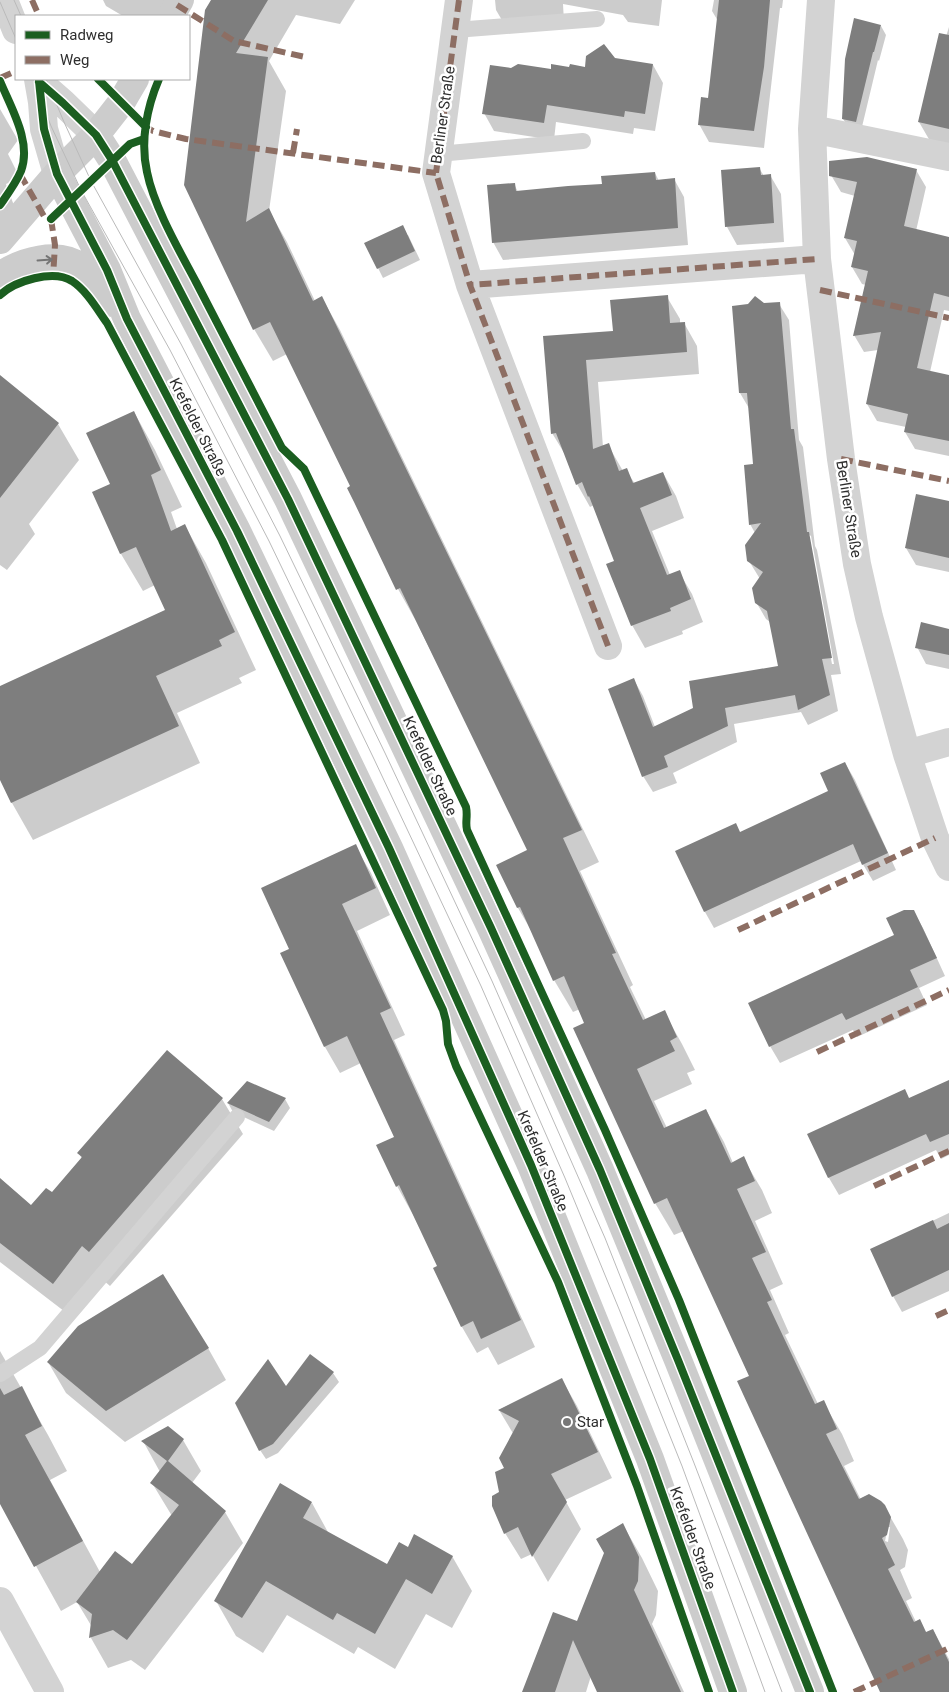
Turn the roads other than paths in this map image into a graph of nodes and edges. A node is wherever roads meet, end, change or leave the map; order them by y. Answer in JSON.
{"nodes":[{"id":1,"x":4,"y":0,"type":"edge"},
{"id":2,"x":180,"y":0,"type":"edge"},
{"id":3,"x":459,"y":0,"type":"edge"},
{"id":4,"x":821,"y":0,"type":"edge"},
{"id":5,"x":172,"y":15,"type":"edge"},
{"id":6,"x":597,"y":19,"type":"dead end"},
{"id":7,"x":15,"y":28,"type":"edge"},
{"id":8,"x":455,"y":30,"type":"junction"},
{"id":9,"x":38,"y":80,"type":"edge"},
{"id":10,"x":133,"y":80,"type":"edge"},
{"id":11,"x":812,"y":129,"type":"junction"},
{"id":12,"x":96,"y":135,"type":"junction"},
{"id":13,"x":583,"y":141,"type":"dead end"},
{"id":14,"x":438,"y":154,"type":"junction"},
{"id":15,"x":949,"y":157,"type":"edge"},
{"id":16,"x":57,"y":174,"type":"junction"},
{"id":17,"x":0,"y":240,"type":"edge"},
{"id":18,"x":817,"y":259,"type":"junction"},
{"id":19,"x":0,"y":276,"type":"edge"},
{"id":20,"x":470,"y":285,"type":"junction"},
{"id":21,"x":127,"y":319,"type":"junction"},
{"id":22,"x":608,"y":646,"type":"dead end"},
{"id":23,"x":949,"y":742,"type":"edge"},
{"id":24,"x":907,"y":754,"type":"junction"},
{"id":25,"x":949,"y":867,"type":"edge"},
{"id":26,"x":236,"y":1117,"type":"dead end"},
{"id":27,"x":0,"y":1374,"type":"edge"},
{"id":28,"x":0,"y":1601,"type":"edge"},
{"id":29,"x":50,"y":1692,"type":"edge"},
{"id":30,"x":733,"y":1692,"type":"edge"},
{"id":31,"x":810,"y":1692,"type":"edge"}],
"edges":[{"from":1,"to":7,"type":"street"},
{"from":2,"to":5,"type":"main road"},
{"from":3,"to":8,"type":"street","name":"Berliner Straße"},
{"from":4,"to":11,"type":"street","name":"Berliner Straße"},
{"from":6,"to":8,"type":"lane"},
{"from":8,"to":14,"type":"street","name":"Berliner Straße"},
{"from":9,"to":12,"type":"street","name":"Krefelder Straße"},
{"from":9,"to":16,"type":"street","name":"Krefelder Straße"},
{"from":10,"to":12,"type":"main road"},
{"from":11,"to":15,"type":"street"},
{"from":11,"to":18,"type":"street","name":"Berliner Straße"},
{"from":12,"to":16,"type":"main road"},
{"from":12,"to":31,"type":"main road","name":"Krefelder Straße"},
{"from":13,"to":14,"type":"lane"},
{"from":14,"to":20,"type":"street","name":"Berliner Straße"},
{"from":16,"to":17,"type":"main road"},
{"from":16,"to":21,"type":"main road","name":"Krefelder Straße"},
{"from":18,"to":20,"type":"street"},
{"from":18,"to":24,"type":"street","name":"Berliner Straße"},
{"from":19,"to":21,"type":"main road","one_way":true},
{"from":20,"to":22,"type":"street","name":"Berliner Straße"},
{"from":21,"to":30,"type":"main road","name":"Krefelder Straße"},
{"from":23,"to":24,"type":"street"},
{"from":24,"to":25,"type":"street","name":"Berliner Straße"},
{"from":26,"to":27,"type":"lane"},
{"from":28,"to":29,"type":"street"}]}
